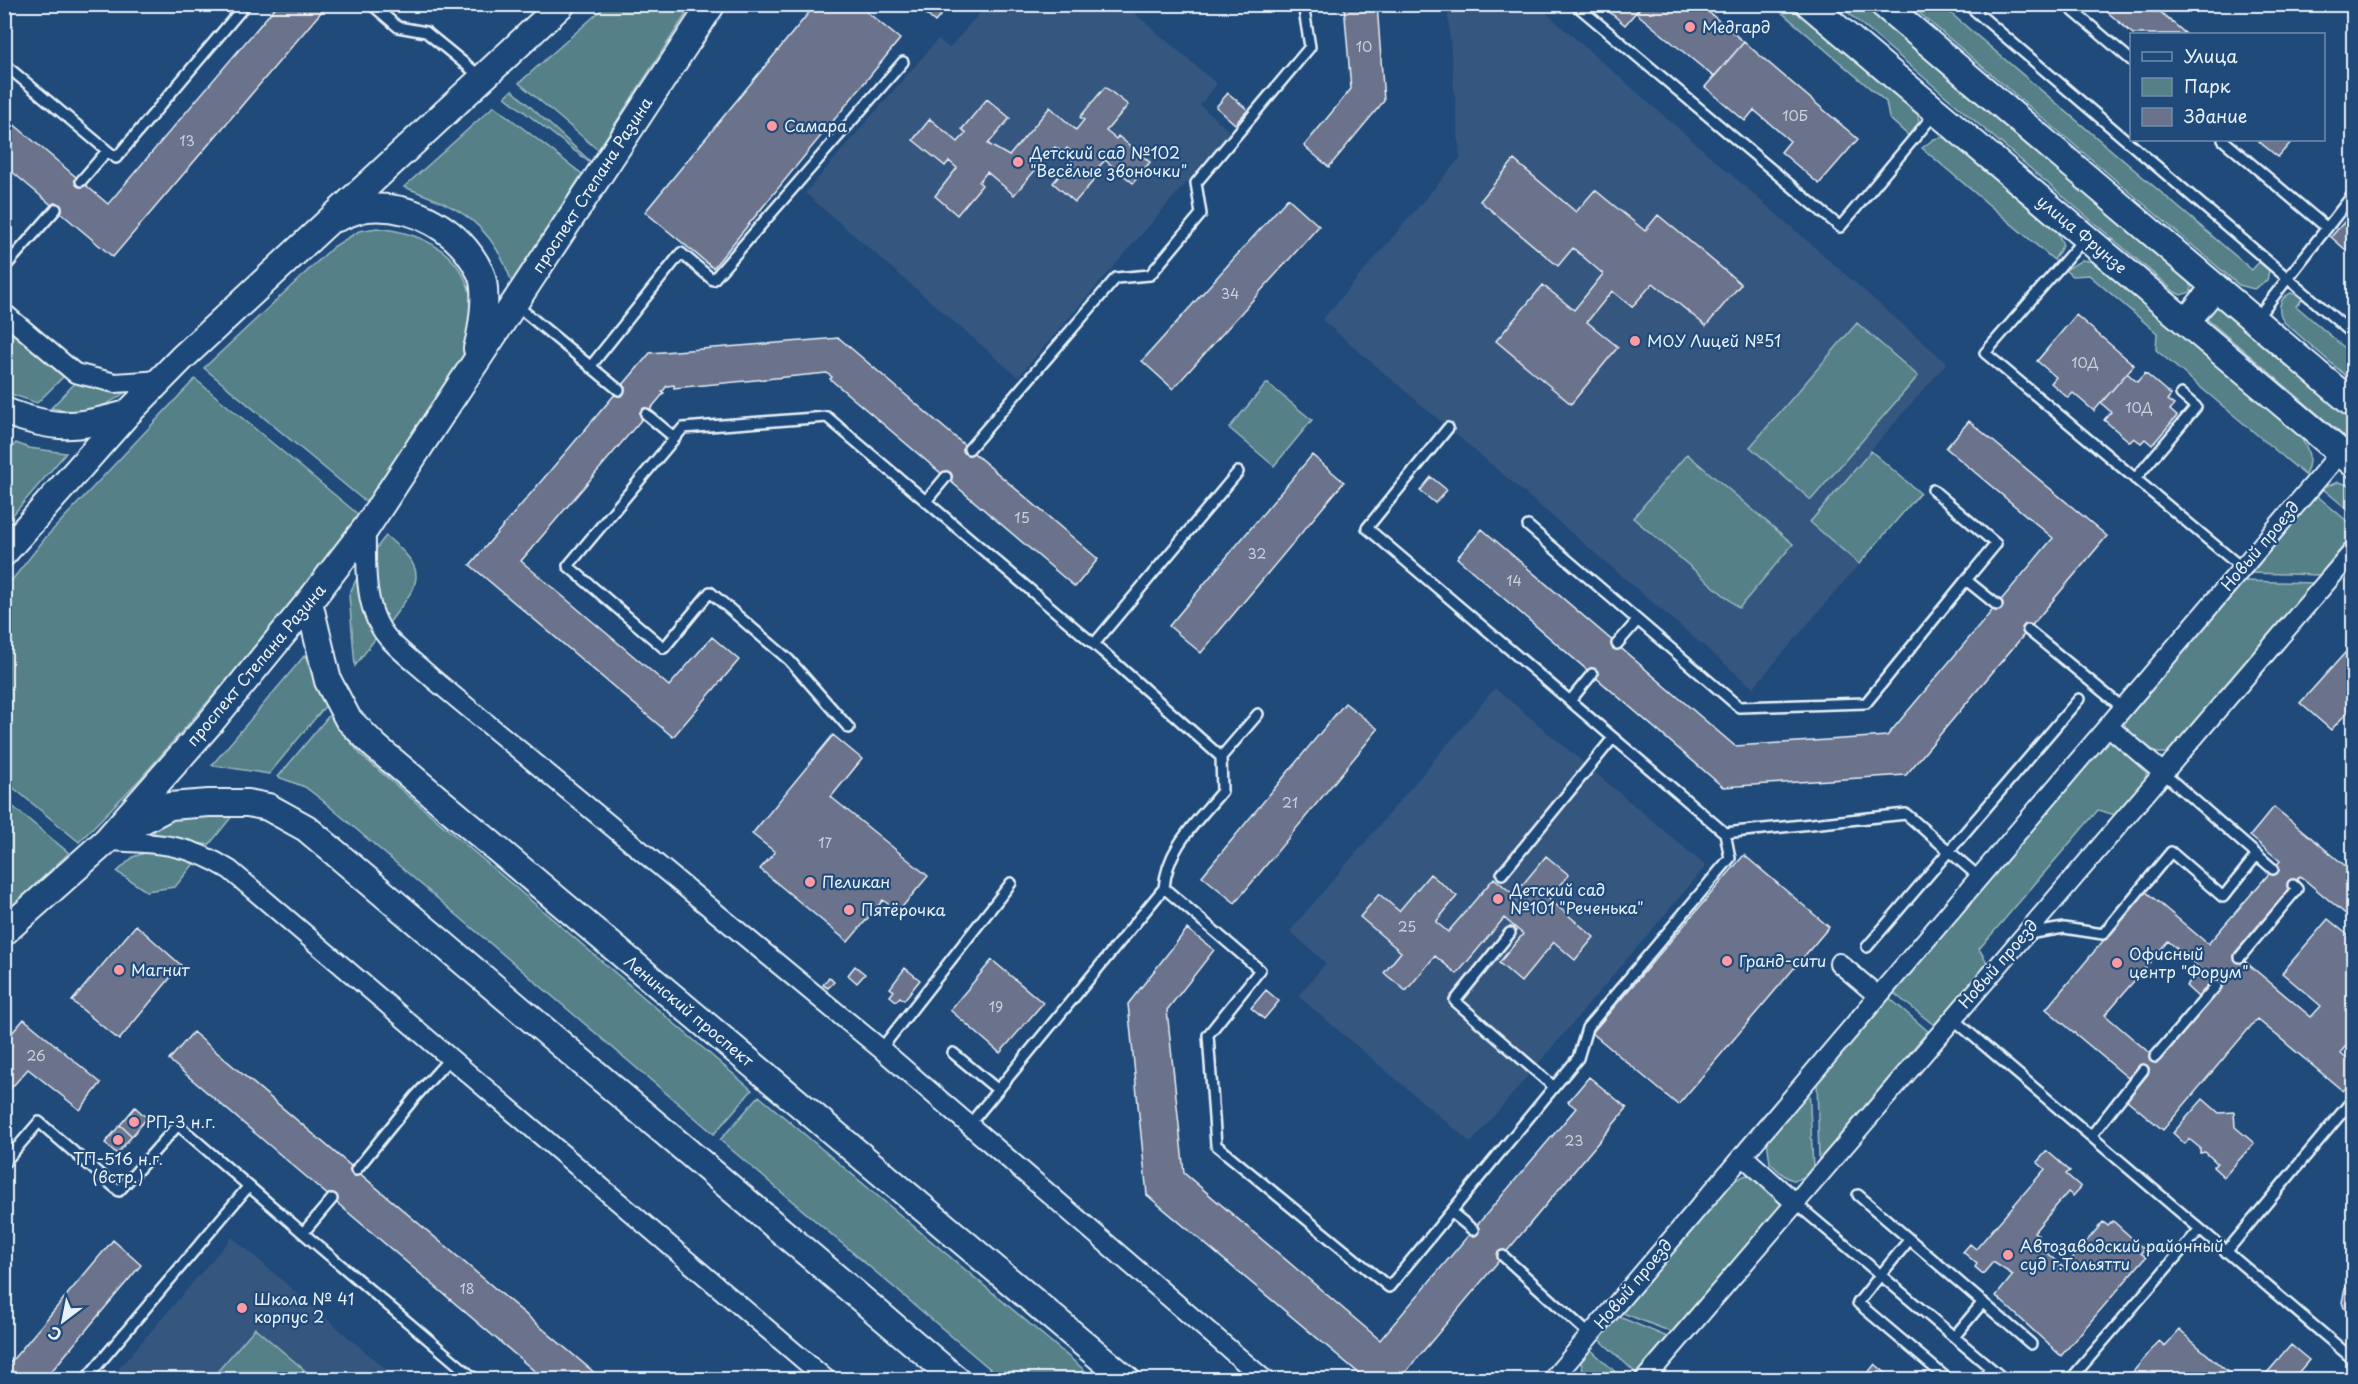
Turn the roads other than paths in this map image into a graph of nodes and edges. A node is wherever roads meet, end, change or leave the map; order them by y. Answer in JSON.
{"nodes":[{"id":1,"x":246,"y":4,"type":"edge"},
{"id":2,"x":371,"y":4,"type":"edge"},
{"id":3,"x":562,"y":4,"type":"edge"},
{"id":4,"x":712,"y":4,"type":"edge"},
{"id":5,"x":1303,"y":4,"type":"edge"},
{"id":6,"x":1575,"y":4,"type":"edge"},
{"id":7,"x":1809,"y":4,"type":"edge"},
{"id":8,"x":1884,"y":4,"type":"edge"},
{"id":9,"x":1967,"y":4,"type":"edge"},
{"id":10,"x":2065,"y":4,"type":"edge"},
{"id":11,"x":2130,"y":59,"type":"edge"},
{"id":12,"x":903,"y":62,"type":"dead end"},
{"id":13,"x":4,"y":64,"type":"edge"},
{"id":14,"x":483,"y":78,"type":"junction"},
{"id":15,"x":1936,"y":111,"type":"junction"},
{"id":16,"x":2224,"y":141,"type":"edge"},
{"id":17,"x":107,"y":151,"type":"junction"},
{"id":18,"x":81,"y":181,"type":"dead end"},
{"id":19,"x":2354,"y":192,"type":"edge"},
{"id":20,"x":56,"y":209,"type":"dead end"},
{"id":21,"x":330,"y":220,"type":"junction"},
{"id":22,"x":2327,"y":228,"type":"junction"},
{"id":23,"x":2085,"y":237,"type":"junction"},
{"id":24,"x":4,"y":268,"type":"edge"},
{"id":25,"x":2287,"y":278,"type":"junction"},
{"id":26,"x":2214,"y":288,"type":"junction"},
{"id":27,"x":514,"y":303,"type":"junction"},
{"id":28,"x":4,"y":313,"type":"edge"},
{"id":29,"x":2255,"y":321,"type":"junction"},
{"id":30,"x":2186,"y":322,"type":"junction"},
{"id":31,"x":2354,"y":335,"type":"edge"},
{"id":32,"x":472,"y":367,"type":"junction"},
{"id":33,"x":590,"y":367,"type":"junction"},
{"id":34,"x":161,"y":380,"type":"junction"},
{"id":35,"x":619,"y":390,"type":"dead end"},
{"id":36,"x":2181,"y":394,"type":"dead end"},
{"id":37,"x":2354,"y":405,"type":"edge"},
{"id":38,"x":4,"y":411,"type":"edge"},
{"id":39,"x":127,"y":414,"type":"junction"},
{"id":40,"x":646,"y":414,"type":"dead end"},
{"id":41,"x":1448,"y":428,"type":"dead end"},
{"id":42,"x":675,"y":438,"type":"junction"},
{"id":43,"x":969,"y":449,"type":"dead end"},
{"id":44,"x":2347,"y":458,"type":"edge"},
{"id":45,"x":1238,"y":472,"type":"dead end"},
{"id":46,"x":946,"y":477,"type":"dead end"},
{"id":47,"x":2135,"y":479,"type":"junction"},
{"id":48,"x":1933,"y":490,"type":"dead end"},
{"id":49,"x":926,"y":501,"type":"junction"},
{"id":50,"x":1528,"y":526,"type":"dead end"},
{"id":51,"x":366,"y":528,"type":"junction"},
{"id":52,"x":2354,"y":550,"type":"edge"},
{"id":53,"x":4,"y":553,"type":"edge"},
{"id":54,"x":2242,"y":568,"type":"junction"},
{"id":55,"x":1966,"y":580,"type":"junction"},
{"id":56,"x":309,"y":602,"type":"junction"},
{"id":57,"x":1997,"y":605,"type":"dead end"},
{"id":58,"x":1637,"y":621,"type":"junction"},
{"id":59,"x":2028,"y":630,"type":"dead end"},
{"id":60,"x":1094,"y":644,"type":"junction"},
{"id":61,"x":1617,"y":644,"type":"dead end"},
{"id":62,"x":1592,"y":674,"type":"dead end"},
{"id":63,"x":2079,"y":699,"type":"dead end"},
{"id":64,"x":1570,"y":701,"type":"junction"},
{"id":65,"x":2123,"y":708,"type":"junction"},
{"id":66,"x":1258,"y":714,"type":"dead end"},
{"id":67,"x":2108,"y":726,"type":"junction"},
{"id":68,"x":849,"y":728,"type":"dead end"},
{"id":69,"x":1613,"y":738,"type":"junction"},
{"id":70,"x":1221,"y":757,"type":"junction"},
{"id":71,"x":2162,"y":772,"type":"junction"},
{"id":72,"x":1725,"y":833,"type":"junction"},
{"id":73,"x":106,"y":841,"type":"junction"},
{"id":74,"x":1950,"y":851,"type":"junction"},
{"id":75,"x":2257,"y":855,"type":"junction"},
{"id":76,"x":2273,"y":868,"type":"dead end"},
{"id":77,"x":1502,"y":874,"type":"dead end"},
{"id":78,"x":1979,"y":877,"type":"junction"},
{"id":79,"x":1011,"y":883,"type":"dead end"},
{"id":80,"x":2293,"y":885,"type":"dead end"},
{"id":81,"x":1164,"y":888,"type":"junction"},
{"id":82,"x":4,"y":932,"type":"edge"},
{"id":83,"x":1510,"y":933,"type":"dead end"},
{"id":84,"x":2023,"y":935,"type":"junction"},
{"id":85,"x":1867,"y":947,"type":"dead end"},
{"id":86,"x":2240,"y":957,"type":"dead end"},
{"id":87,"x":1839,"y":963,"type":"dead end"},
{"id":88,"x":2216,"y":986,"type":"dead end"},
{"id":89,"x":1878,"y":996,"type":"junction"},
{"id":90,"x":1952,"y":1018,"type":"junction"},
{"id":91,"x":881,"y":1049,"type":"junction"},
{"id":92,"x":953,"y":1053,"type":"dead end"},
{"id":93,"x":451,"y":1057,"type":"junction"},
{"id":94,"x":2155,"y":1057,"type":"dead end"},
{"id":95,"x":2143,"y":1070,"type":"dead end"},
{"id":96,"x":1554,"y":1087,"type":"junction"},
{"id":97,"x":998,"y":1090,"type":"junction"},
{"id":98,"x":2354,"y":1098,"type":"edge"},
{"id":99,"x":969,"y":1125,"type":"junction"},
{"id":100,"x":2091,"y":1136,"type":"junction"},
{"id":101,"x":1743,"y":1156,"type":"junction"},
{"id":102,"x":4,"y":1163,"type":"edge"},
{"id":103,"x":356,"y":1170,"type":"dead end"},
{"id":104,"x":248,"y":1187,"type":"junction"},
{"id":105,"x":1858,"y":1195,"type":"dead end"},
{"id":106,"x":332,"y":1198,"type":"dead end"},
{"id":107,"x":1794,"y":1202,"type":"junction"},
{"id":108,"x":1451,"y":1212,"type":"junction"},
{"id":109,"x":2200,"y":1229,"type":"junction"},
{"id":110,"x":1473,"y":1230,"type":"dead end"},
{"id":111,"x":303,"y":1233,"type":"junction"},
{"id":112,"x":1909,"y":1240,"type":"junction"},
{"id":113,"x":2226,"y":1252,"type":"junction"},
{"id":114,"x":1503,"y":1256,"type":"dead end"},
{"id":115,"x":1881,"y":1275,"type":"junction"},
{"id":116,"x":1983,"y":1302,"type":"junction"},
{"id":117,"x":1590,"y":1335,"type":"junction"},
{"id":118,"x":1954,"y":1337,"type":"junction"},
{"id":119,"x":2031,"y":1344,"type":"dead end"},
{"id":120,"x":2354,"y":1360,"type":"edge"},
{"id":121,"x":1991,"y":1368,"type":"junction"},
{"id":122,"x":86,"y":1380,"type":"edge"},
{"id":123,"x":476,"y":1380,"type":"edge"},
{"id":124,"x":827,"y":1380,"type":"edge"},
{"id":125,"x":957,"y":1380,"type":"edge"},
{"id":126,"x":1127,"y":1380,"type":"edge"},
{"id":127,"x":1265,"y":1380,"type":"edge"},
{"id":128,"x":1552,"y":1380,"type":"edge"},
{"id":129,"x":1644,"y":1380,"type":"edge"},
{"id":130,"x":1949,"y":1380,"type":"edge"},
{"id":131,"x":1982,"y":1380,"type":"edge"},
{"id":132,"x":2005,"y":1380,"type":"edge"},
{"id":133,"x":2070,"y":1380,"type":"edge"}],
"edges":[{"from":1,"to":17,"type":"lane"},
{"from":2,"to":14,"type":"lane"},
{"from":3,"to":14,"type":"main road","name":"проспект Степана Разина"},
{"from":4,"to":27,"type":"main road","name":"проспект Степана Разина"},
{"from":5,"to":43,"type":"lane"},
{"from":6,"to":15,"type":"lane"},
{"from":7,"to":15,"type":"main road","name":"улица Фрунзе"},
{"from":8,"to":26,"type":"main road"},
{"from":9,"to":25,"type":"lane"},
{"from":10,"to":11,"type":"lane"},
{"from":12,"to":33,"type":"lane"},
{"from":13,"to":17,"type":"lane"},
{"from":14,"to":21,"type":"main road","name":"проспект Степана Разина"},
{"from":15,"to":23,"type":"main road","name":"улица Фрунзе"},
{"from":16,"to":22,"type":"lane"},
{"from":17,"to":18,"type":"lane"},
{"from":19,"to":22,"type":"lane"},
{"from":20,"to":24,"type":"lane"},
{"from":21,"to":32,"type":"main road","name":"проспект Степана Разина"},
{"from":21,"to":34,"type":"main road","name":"проспект Степана Разина"},
{"from":22,"to":25,"type":"lane"},
{"from":23,"to":30,"type":"main road","name":"улица Фрунзе"},
{"from":23,"to":47,"type":"lane"},
{"from":25,"to":29,"type":"lane"},
{"from":25,"to":31,"type":"lane"},
{"from":26,"to":29,"type":"main road"},
{"from":26,"to":30,"type":"main road"},
{"from":27,"to":32,"type":"main road","name":"проспект Степана Разина"},
{"from":27,"to":33,"type":"lane"},
{"from":28,"to":34,"type":"street"},
{"from":29,"to":37,"type":"main road"},
{"from":30,"to":44,"type":"main road","name":"улица Фрунзе"},
{"from":32,"to":51,"type":"main road","name":"проспект Степана Разина"},
{"from":33,"to":35,"type":"lane"},
{"from":34,"to":39,"type":"main road","name":"проспект Степана Разина"},
{"from":36,"to":47,"type":"lane"},
{"from":38,"to":39,"type":"main road"},
{"from":39,"to":53,"type":"main road","name":"проспект Степана Разина"},
{"from":40,"to":42,"type":"lane"},
{"from":41,"to":64,"type":"lane"},
{"from":42,"to":49,"type":"lane"},
{"from":42,"to":68,"type":"lane"},
{"from":44,"to":54,"type":"street","name":"Новый проезд"},
{"from":45,"to":60,"type":"lane"},
{"from":46,"to":49,"type":"lane"},
{"from":47,"to":54,"type":"lane"},
{"from":48,"to":55,"type":"lane"},
{"from":49,"to":60,"type":"lane"},
{"from":50,"to":58,"type":"lane"},
{"from":51,"to":56,"type":"main road","name":"проспект Степана Разина"},
{"from":51,"to":91,"type":"street"},
{"from":52,"to":71,"type":"street","name":"Новый проезд"},
{"from":54,"to":65,"type":"street","name":"Новый проезд"},
{"from":55,"to":57,"type":"lane"},
{"from":55,"to":58,"type":"lane"},
{"from":56,"to":73,"type":"main road","name":"проспект Степана Разина"},
{"from":56,"to":126,"type":"main road","name":"Ленинский проспект"},
{"from":58,"to":61,"type":"lane"},
{"from":59,"to":65,"type":"lane"},
{"from":60,"to":70,"type":"lane"},
{"from":62,"to":64,"type":"lane"},
{"from":63,"to":74,"type":"lane"},
{"from":64,"to":69,"type":"lane"},
{"from":65,"to":67,"type":"street","name":"Новый проезд"},
{"from":66,"to":70,"type":"lane"},
{"from":67,"to":71,"type":"street"},
{"from":67,"to":78,"type":"street","name":"Новый проезд"},
{"from":69,"to":72,"type":"lane"},
{"from":69,"to":77,"type":"lane"},
{"from":70,"to":81,"type":"lane"},
{"from":71,"to":75,"type":"lane"},
{"from":71,"to":84,"type":"street","name":"Новый проезд"},
{"from":72,"to":74,"type":"lane"},
{"from":72,"to":96,"type":"lane"},
{"from":73,"to":82,"type":"main road","name":"проспект Степана Разина"},
{"from":73,"to":93,"type":"street"},
{"from":73,"to":125,"type":"main road"},
{"from":74,"to":78,"type":"lane"},
{"from":74,"to":85,"type":"lane"},
{"from":75,"to":76,"type":"lane"},
{"from":75,"to":84,"type":"lane"},
{"from":78,"to":89,"type":"street","name":"Новый проезд"},
{"from":79,"to":91,"type":"lane"},
{"from":80,"to":86,"type":"lane"},
{"from":81,"to":97,"type":"lane"},
{"from":81,"to":108,"type":"lane"},
{"from":83,"to":96,"type":"lane"},
{"from":84,"to":90,"type":"street","name":"Новый проезд"},
{"from":87,"to":89,"type":"street"},
{"from":88,"to":94,"type":"lane"},
{"from":89,"to":101,"type":"street","name":"Новый проезд"},
{"from":90,"to":100,"type":"lane"},
{"from":90,"to":107,"type":"street","name":"Новый проезд"},
{"from":91,"to":99,"type":"street"},
{"from":92,"to":97,"type":"lane"},
{"from":93,"to":103,"type":"lane"},
{"from":93,"to":124,"type":"street"},
{"from":95,"to":100,"type":"lane"},
{"from":96,"to":108,"type":"lane"},
{"from":97,"to":99,"type":"lane"},
{"from":98,"to":113,"type":"lane"},
{"from":99,"to":127,"type":"street"},
{"from":100,"to":109,"type":"lane"},
{"from":101,"to":107,"type":"street"},
{"from":101,"to":117,"type":"street","name":"Новый проезд"},
{"from":102,"to":104,"type":"lane"},
{"from":104,"to":111,"type":"lane"},
{"from":104,"to":122,"type":"lane"},
{"from":105,"to":112,"type":"lane"},
{"from":106,"to":111,"type":"lane"},
{"from":107,"to":115,"type":"lane"},
{"from":107,"to":129,"type":"street","name":"Новый проезд"},
{"from":108,"to":110,"type":"lane"},
{"from":109,"to":113,"type":"lane"},
{"from":109,"to":133,"type":"lane"},
{"from":111,"to":123,"type":"lane"},
{"from":112,"to":115,"type":"lane"},
{"from":112,"to":116,"type":"lane"},
{"from":113,"to":120,"type":"lane"},
{"from":114,"to":117,"type":"lane"},
{"from":115,"to":118,"type":"lane"},
{"from":115,"to":130,"type":"lane"},
{"from":116,"to":118,"type":"lane"},
{"from":116,"to":119,"type":"lane"},
{"from":117,"to":128,"type":"street","name":"Новый проезд"},
{"from":118,"to":121,"type":"lane"},
{"from":121,"to":131,"type":"lane"},
{"from":121,"to":132,"type":"lane"}]}
